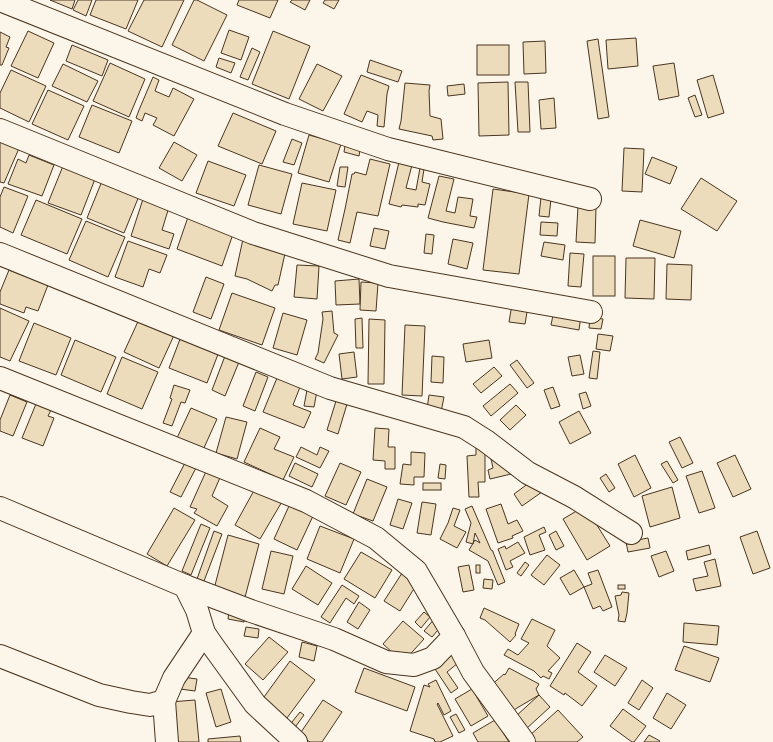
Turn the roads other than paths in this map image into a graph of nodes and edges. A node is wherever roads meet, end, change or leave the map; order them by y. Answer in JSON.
{"nodes":[{"id":1,"x":0,"y":0,"type":"edge"},
{"id":2,"x":0,"y":130,"type":"edge"},
{"id":3,"x":590,"y":199,"type":"dead end"},
{"id":4,"x":0,"y":254,"type":"edge"},
{"id":5,"x":592,"y":312,"type":"dead end"},
{"id":6,"x":0,"y":378,"type":"edge"},
{"id":7,"x":0,"y":508,"type":"edge"},
{"id":8,"x":631,"y":533,"type":"dead end"},
{"id":9,"x":186,"y":586,"type":"junction"},
{"id":10,"x":204,"y":633,"type":"junction"},
{"id":11,"x":454,"y":636,"type":"junction"},
{"id":12,"x":0,"y":656,"type":"edge"},
{"id":13,"x":164,"y":701,"type":"junction"},
{"id":14,"x":167,"y":742,"type":"edge"},
{"id":15,"x":296,"y":742,"type":"edge"},
{"id":16,"x":524,"y":742,"type":"edge"}],
"edges":[{"from":1,"to":3,"type":"street"},
{"from":2,"to":5,"type":"street"},
{"from":4,"to":8,"type":"street"},
{"from":6,"to":11,"type":"street"},
{"from":7,"to":9,"type":"street"},
{"from":9,"to":10,"type":"street"},
{"from":9,"to":11,"type":"street"},
{"from":10,"to":13,"type":"street"},
{"from":10,"to":15,"type":"street"},
{"from":11,"to":16,"type":"street"},
{"from":12,"to":13,"type":"street"},
{"from":13,"to":14,"type":"street"}]}
